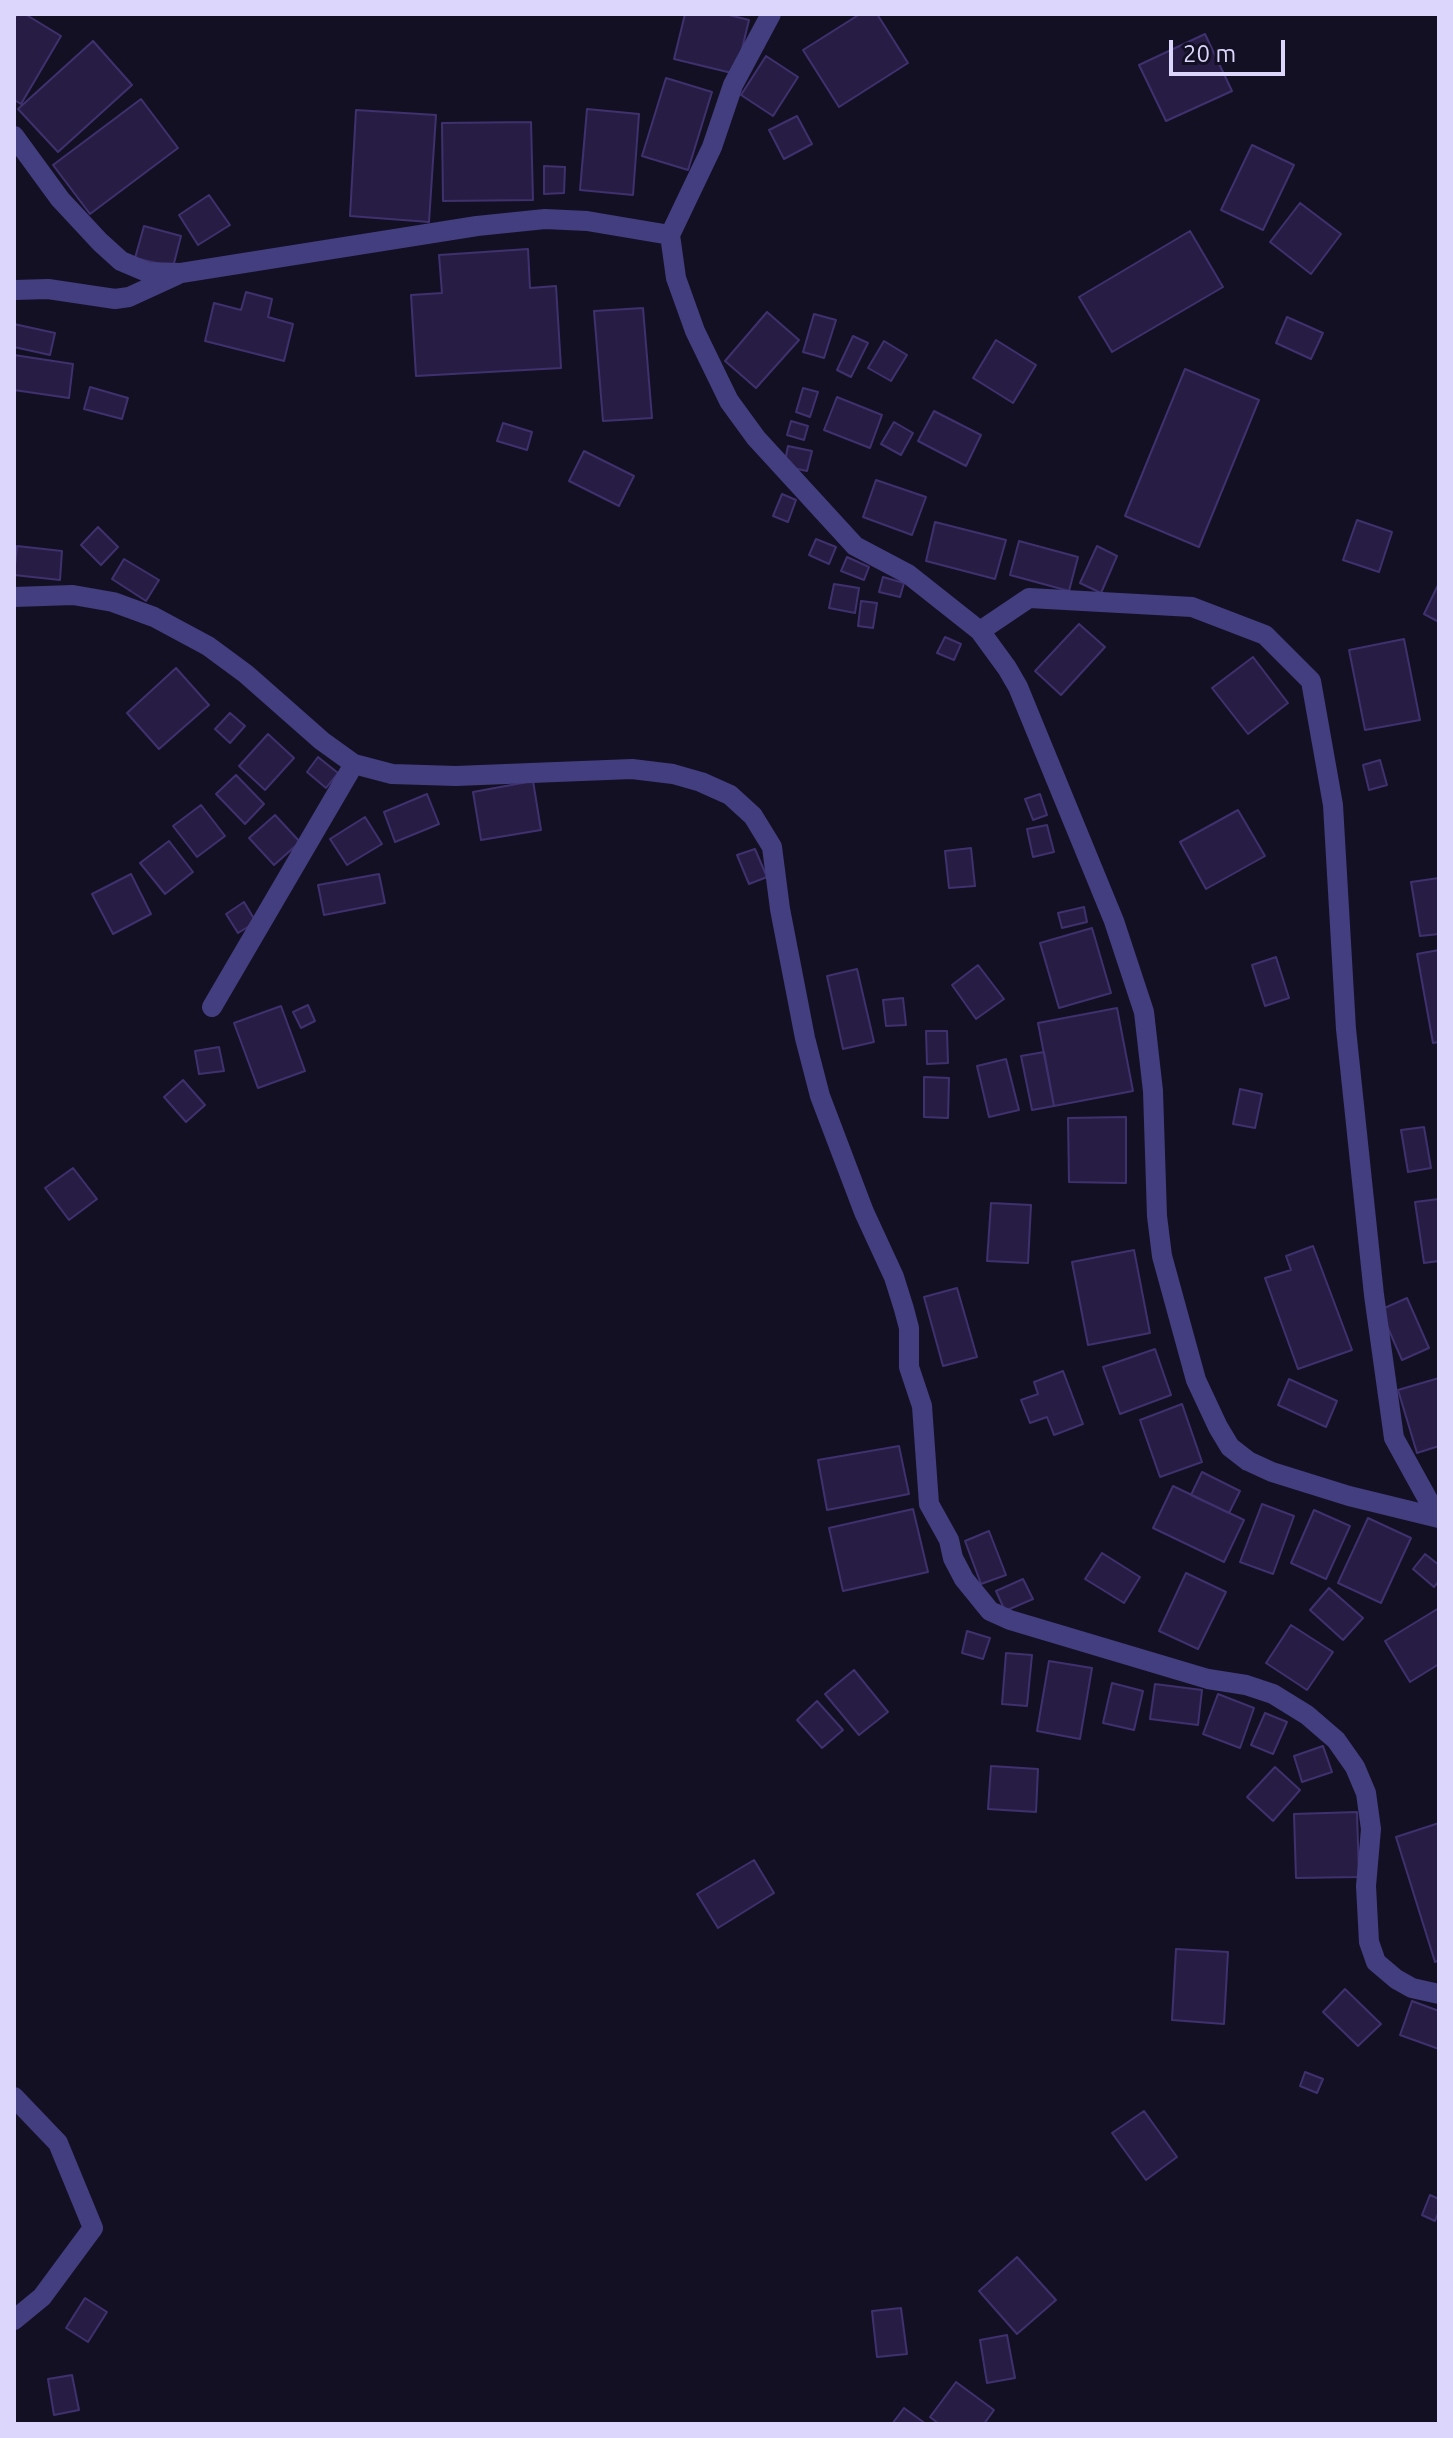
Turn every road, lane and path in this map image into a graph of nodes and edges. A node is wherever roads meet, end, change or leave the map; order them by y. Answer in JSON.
{"nodes":[{"id":1,"x":771,"y":14,"type":"edge"},
{"id":2,"x":14,"y":136,"type":"edge"},
{"id":3,"x":670,"y":235,"type":"junction"},
{"id":4,"x":181,"y":273,"type":"junction"},
{"id":5,"x":14,"y":290,"type":"edge"},
{"id":6,"x":14,"y":597,"type":"edge"},
{"id":7,"x":980,"y":631,"type":"junction"},
{"id":8,"x":354,"y":764,"type":"junction"},
{"id":9,"x":212,"y":1007,"type":"dead end"},
{"id":10,"x":1438,"y":1517,"type":"edge"},
{"id":11,"x":1439,"y":1994,"type":"edge"},
{"id":12,"x":14,"y":2097,"type":"edge"},
{"id":13,"x":14,"y":2320,"type":"edge"}],
"edges":[{"from":1,"to":3,"type":"street"},
{"from":2,"to":4,"type":"street"},
{"from":3,"to":4,"type":"street"},
{"from":3,"to":7,"type":"street"},
{"from":4,"to":5,"type":"street"},
{"from":6,"to":8,"type":"street"},
{"from":7,"to":10,"type":"street"},
{"from":7,"to":10,"type":"street"},
{"from":8,"to":9,"type":"street"},
{"from":8,"to":11,"type":"street"},
{"from":12,"to":13,"type":"street"}]}
